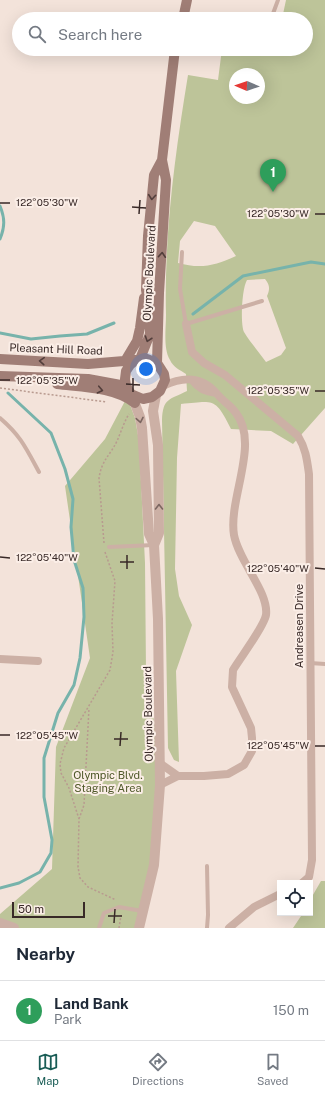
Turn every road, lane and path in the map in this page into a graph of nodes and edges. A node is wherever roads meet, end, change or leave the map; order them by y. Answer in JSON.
{"nodes":[{"id":1,"x":187,"y":0,"type":"edge"},
{"id":2,"x":278,"y":0,"type":"edge"},
{"id":3,"x":184,"y":12,"type":"edge"},
{"id":4,"x":274,"y":12,"type":"edge"},
{"id":5,"x":174,"y":56,"type":"edge"},
{"id":6,"x":162,"y":160,"type":"junction"},
{"id":7,"x":182,"y":252,"type":"dead end"},
{"id":8,"x":146,"y":290,"type":"junction"},
{"id":9,"x":262,"y":301,"type":"dead end"},
{"id":10,"x":186,"y":324,"type":"junction"},
{"id":11,"x":2,"y":359,"type":"edge"},
{"id":12,"x":134,"y":360,"type":"junction"},
{"id":13,"x":157,"y":363,"type":"junction"},
{"id":14,"x":164,"y":374,"type":"junction"},
{"id":15,"x":0,"y":376,"type":"edge"},
{"id":16,"x":14,"y":378,"type":"junction"},
{"id":17,"x":176,"y":380,"type":"junction"},
{"id":18,"x":163,"y":386,"type":"junction"},
{"id":19,"x":0,"y":388,"type":"edge"},
{"id":20,"x":129,"y":390,"type":"junction"},
{"id":21,"x":156,"y":395,"type":"junction"},
{"id":22,"x":104,"y":401,"type":"dead end"},
{"id":23,"x":135,"y":403,"type":"junction"},
{"id":24,"x":129,"y":414,"type":"dead end"},
{"id":25,"x":0,"y":418,"type":"edge"},
{"id":26,"x":38,"y":472,"type":"dead end"},
{"id":27,"x":154,"y":545,"type":"junction"},
{"id":28,"x":109,"y":547,"type":"dead end"},
{"id":29,"x":0,"y":659,"type":"edge"},
{"id":30,"x":38,"y":660,"type":"dead end"},
{"id":31,"x":310,"y":663,"type":"junction"},
{"id":32,"x":325,"y":664,"type":"edge"},
{"id":33,"x":89,"y":707,"type":"junction"},
{"id":34,"x":161,"y":764,"type":"junction"},
{"id":35,"x":178,"y":776,"type":"junction"},
{"id":36,"x":160,"y":785,"type":"junction"},
{"id":37,"x":79,"y":819,"type":"junction"},
{"id":38,"x":207,"y":866,"type":"dead end"},
{"id":39,"x":306,"y":880,"type":"edge"},
{"id":40,"x":277,"y":896,"type":"edge"},
{"id":41,"x":119,"y":907,"type":"junction"},
{"id":42,"x":144,"y":912,"type":"junction"},
{"id":43,"x":0,"y":923,"type":"edge"},
{"id":44,"x":14,"y":928,"type":"edge"},
{"id":45,"x":100,"y":928,"type":"edge"},
{"id":46,"x":119,"y":928,"type":"edge"},
{"id":47,"x":140,"y":928,"type":"edge"},
{"id":48,"x":207,"y":928,"type":"edge"},
{"id":49,"x":229,"y":928,"type":"edge"}],
"edges":[{"from":1,"to":3,"type":"main road"},
{"from":2,"to":4,"type":"lane"},
{"from":5,"to":6,"type":"main road","name":"Olympic Boulevard"},
{"from":6,"to":8,"type":"main road","name":"Olympic Boulevard","one_way":true},
{"from":13,"to":6,"type":"main road","name":"Olympic Boulevard","one_way":true},
{"from":7,"to":10,"type":"lane"},
{"from":8,"to":12,"type":"main road"},
{"from":8,"to":12,"type":"main road","name":"Olympic Boulevard","one_way":true},
{"from":9,"to":10,"type":"lane"},
{"from":10,"to":31,"type":"street","name":"Andreasen Drive"},
{"from":12,"to":11,"type":"main road","name":"Pleasant Hill Road","one_way":true},
{"from":12,"to":13,"type":"main road"},
{"from":12,"to":20,"type":"main road","name":"Olympic Boulevard"},
{"from":13,"to":14,"type":"main road"},
{"from":14,"to":17,"type":"street"},
{"from":14,"to":18,"type":"main road"},
{"from":15,"to":16,"type":"main road"},
{"from":16,"to":20,"type":"main road"},
{"from":16,"to":23,"type":"main road","one_way":true},
{"from":17,"to":18,"type":"street"},
{"from":17,"to":35,"type":"street"},
{"from":18,"to":21,"type":"main road"},
{"from":19,"to":22,"type":"path"},
{"from":20,"to":21,"type":"main road"},
{"from":20,"to":23,"type":"street","name":"Olympic Boulevard"},
{"from":27,"to":21,"type":"street","name":"Olympic Boulevard","one_way":true},
{"from":23,"to":27,"type":"street","name":"Olympic Boulevard","one_way":true},
{"from":24,"to":33,"type":"path"},
{"from":25,"to":26,"type":"lane"},
{"from":27,"to":28,"type":"lane"},
{"from":27,"to":34,"type":"street","name":"Olympic Boulevard"},
{"from":29,"to":30,"type":"street"},
{"from":31,"to":32,"type":"lane"},
{"from":31,"to":39,"type":"street","name":"Andreasen Drive"},
{"from":33,"to":37,"type":"path"},
{"from":33,"to":37,"type":"path"},
{"from":34,"to":35,"type":"street"},
{"from":34,"to":36,"type":"street","name":"Olympic Boulevard"},
{"from":35,"to":36,"type":"street"},
{"from":36,"to":42,"type":"street","name":"Olympic Boulevard"},
{"from":37,"to":41,"type":"path"},
{"from":38,"to":48,"type":"lane"},
{"from":40,"to":49,"type":"street"},
{"from":41,"to":42,"type":"lane"},
{"from":41,"to":45,"type":"lane"},
{"from":41,"to":46,"type":"path"},
{"from":42,"to":47,"type":"street","name":"Olympic Boulevard"},
{"from":43,"to":44,"type":"street"}]}
